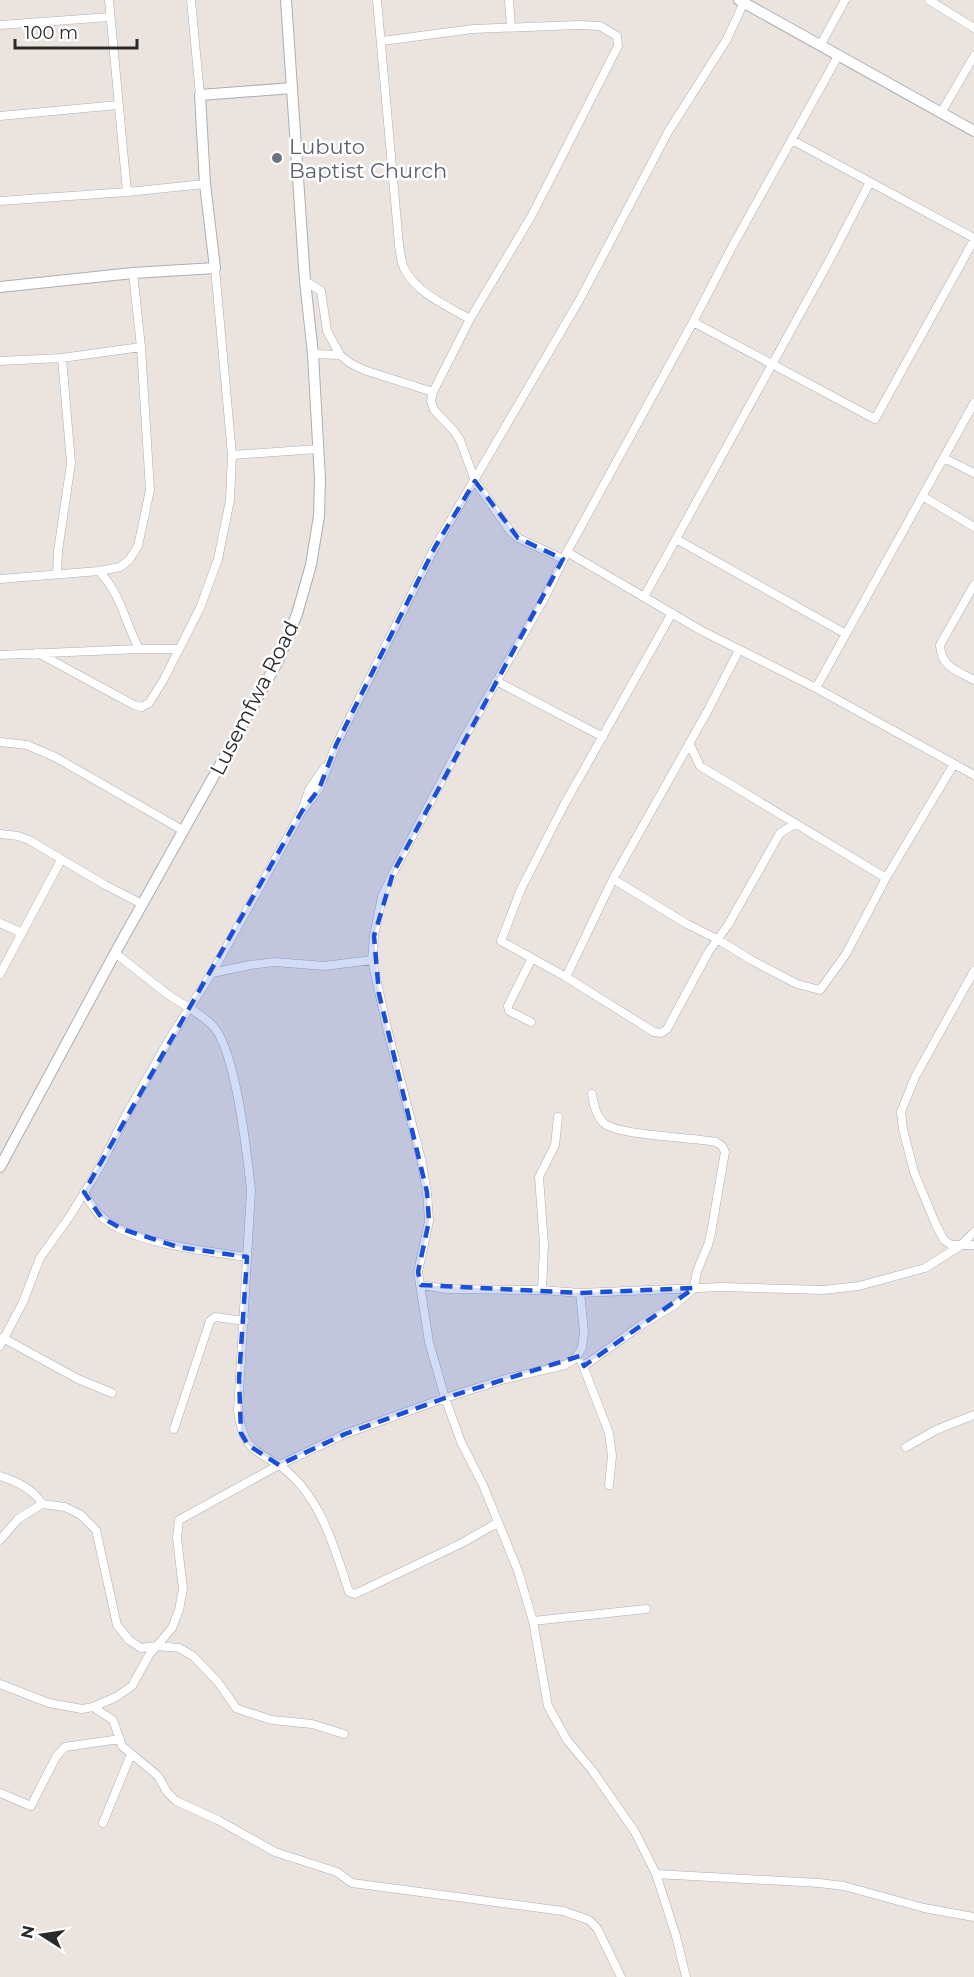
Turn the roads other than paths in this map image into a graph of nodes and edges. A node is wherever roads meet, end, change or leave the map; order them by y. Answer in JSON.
{"nodes":[{"id":1,"x":109,"y":0,"type":"edge"},
{"id":2,"x":191,"y":0,"type":"edge"},
{"id":3,"x":286,"y":0,"type":"edge"},
{"id":4,"x":377,"y":0,"type":"edge"},
{"id":5,"x":509,"y":0,"type":"edge"},
{"id":6,"x":845,"y":0,"type":"edge"},
{"id":7,"x":929,"y":0,"type":"edge"},
{"id":8,"x":743,"y":1,"type":"edge"},
{"id":9,"x":110,"y":17,"type":"junction"},
{"id":10,"x":0,"y":25,"type":"edge"},
{"id":11,"x":510,"y":27,"type":"junction"},
{"id":12,"x":974,"y":28,"type":"edge"},
{"id":13,"x":382,"y":41,"type":"junction"},
{"id":14,"x":820,"y":46,"type":"junction"},
{"id":15,"x":838,"y":56,"type":"junction"},
{"id":16,"x":974,"y":56,"type":"edge"},
{"id":17,"x":292,"y":88,"type":"junction"},
{"id":18,"x":200,"y":95,"type":"junction"},
{"id":19,"x":118,"y":105,"type":"junction"},
{"id":20,"x":941,"y":113,"type":"junction"},
{"id":21,"x":0,"y":116,"type":"edge"},
{"id":22,"x":974,"y":130,"type":"edge"},
{"id":23,"x":792,"y":140,"type":"junction"},
{"id":24,"x":870,"y":182,"type":"junction"},
{"id":25,"x":205,"y":184,"type":"junction"},
{"id":26,"x":127,"y":192,"type":"junction"},
{"id":27,"x":0,"y":201,"type":"edge"},
{"id":28,"x":974,"y":239,"type":"edge"},
{"id":29,"x":215,"y":268,"type":"junction"},
{"id":30,"x":133,"y":273,"type":"junction"},
{"id":31,"x":305,"y":281,"type":"junction"},
{"id":32,"x":0,"y":287,"type":"edge"},
{"id":33,"x":470,"y":319,"type":"junction"},
{"id":34,"x":693,"y":322,"type":"junction"},
{"id":35,"x":141,"y":347,"type":"junction"},
{"id":36,"x":313,"y":354,"type":"junction"},
{"id":37,"x":340,"y":355,"type":"junction"},
{"id":38,"x":62,"y":358,"type":"junction"},
{"id":39,"x":0,"y":362,"type":"edge"},
{"id":40,"x":772,"y":364,"type":"junction"},
{"id":41,"x":433,"y":392,"type":"junction"},
{"id":42,"x":974,"y":404,"type":"edge"},
{"id":43,"x":318,"y":449,"type":"junction"},
{"id":44,"x":232,"y":455,"type":"junction"},
{"id":45,"x":944,"y":458,"type":"junction"},
{"id":46,"x":974,"y":473,"type":"edge"},
{"id":47,"x":475,"y":481,"type":"junction"},
{"id":48,"x":924,"y":497,"type":"junction"},
{"id":49,"x":974,"y":527,"type":"edge"},
{"id":50,"x":676,"y":539,"type":"junction"},
{"id":51,"x":565,"y":556,"type":"junction"},
{"id":52,"x":99,"y":571,"type":"junction"},
{"id":53,"x":57,"y":574,"type":"junction"},
{"id":54,"x":0,"y":579,"type":"edge"},
{"id":55,"x":974,"y":585,"type":"edge"},
{"id":56,"x":644,"y":597,"type":"junction"},
{"id":57,"x":672,"y":613,"type":"junction"},
{"id":58,"x":846,"y":634,"type":"junction"},
{"id":59,"x":139,"y":649,"type":"junction"},
{"id":60,"x":179,"y":649,"type":"junction"},
{"id":61,"x":739,"y":650,"type":"junction"},
{"id":62,"x":38,"y":653,"type":"junction"},
{"id":63,"x":0,"y":656,"type":"edge"},
{"id":64,"x":974,"y":680,"type":"edge"},
{"id":65,"x":496,"y":681,"type":"junction"},
{"id":66,"x":816,"y":688,"type":"junction"},
{"id":67,"x":603,"y":737,"type":"junction"},
{"id":68,"x":0,"y":742,"type":"edge"},
{"id":69,"x":689,"y":743,"type":"junction"},
{"id":70,"x":954,"y":764,"type":"junction"},
{"id":71,"x":974,"y":775,"type":"edge"},
{"id":72,"x":778,"y":813,"type":"junction"},
{"id":73,"x":795,"y":824,"type":"junction"},
{"id":74,"x":184,"y":831,"type":"junction"},
{"id":75,"x":780,"y":833,"type":"junction"},
{"id":76,"x":0,"y":834,"type":"edge"},
{"id":77,"x":61,"y":860,"type":"junction"},
{"id":78,"x":886,"y":878,"type":"junction"},
{"id":79,"x":613,"y":879,"type":"junction"},
{"id":80,"x":142,"y":904,"type":"junction"},
{"id":81,"x":0,"y":923,"type":"edge"},
{"id":82,"x":22,"y":933,"type":"junction"},
{"id":83,"x":717,"y":939,"type":"junction"},
{"id":84,"x":115,"y":953,"type":"junction"},
{"id":85,"x":532,"y":958,"type":"junction"},
{"id":86,"x":372,"y":960,"type":"junction"},
{"id":87,"x":974,"y":971,"type":"edge"},
{"id":88,"x":212,"y":973,"type":"junction"},
{"id":89,"x":0,"y":974,"type":"edge"},
{"id":90,"x":566,"y":977,"type":"junction"},
{"id":91,"x":189,"y":1009,"type":"junction"},
{"id":92,"x":531,"y":1023,"type":"dead end"},
{"id":93,"x":592,"y":1094,"type":"dead end"},
{"id":94,"x":558,"y":1117,"type":"dead end"},
{"id":95,"x":0,"y":1167,"type":"edge"},
{"id":96,"x":84,"y":1192,"type":"junction"},
{"id":97,"x":974,"y":1232,"type":"edge"},
{"id":98,"x":974,"y":1245,"type":"edge"},
{"id":99,"x":960,"y":1246,"type":"junction"},
{"id":100,"x":247,"y":1257,"type":"junction"},
{"id":101,"x":421,"y":1285,"type":"junction"},
{"id":102,"x":694,"y":1288,"type":"junction"},
{"id":103,"x":542,"y":1290,"type":"junction"},
{"id":104,"x":580,"y":1293,"type":"junction"},
{"id":105,"x":245,"y":1321,"type":"junction"},
{"id":106,"x":2,"y":1342,"type":"edge"},
{"id":107,"x":579,"y":1354,"type":"junction"},
{"id":108,"x":584,"y":1366,"type":"junction"},
{"id":109,"x":112,"y":1393,"type":"dead end"},
{"id":110,"x":445,"y":1398,"type":"junction"},
{"id":111,"x":974,"y":1415,"type":"edge"},
{"id":112,"x":174,"y":1429,"type":"dead end"},
{"id":113,"x":906,"y":1447,"type":"dead end"},
{"id":114,"x":279,"y":1465,"type":"junction"},
{"id":115,"x":0,"y":1476,"type":"edge"},
{"id":116,"x":609,"y":1485,"type":"dead end"},
{"id":117,"x":42,"y":1504,"type":"junction"},
{"id":118,"x":497,"y":1523,"type":"junction"},
{"id":119,"x":0,"y":1540,"type":"edge"},
{"id":120,"x":646,"y":1609,"type":"dead end"},
{"id":121,"x":533,"y":1622,"type":"junction"},
{"id":122,"x":157,"y":1646,"type":"junction"},
{"id":123,"x":0,"y":1684,"type":"edge"},
{"id":124,"x":93,"y":1707,"type":"junction"},
{"id":125,"x":344,"y":1734,"type":"dead end"},
{"id":126,"x":120,"y":1739,"type":"junction"},
{"id":127,"x":131,"y":1754,"type":"junction"},
{"id":128,"x":0,"y":1792,"type":"edge"},
{"id":129,"x":103,"y":1823,"type":"dead end"},
{"id":130,"x":656,"y":1874,"type":"junction"},
{"id":131,"x":974,"y":1917,"type":"edge"},
{"id":132,"x":621,"y":1977,"type":"edge"},
{"id":133,"x":686,"y":1977,"type":"edge"}],
"edges":[{"from":1,"to":9,"type":"street"},
{"from":2,"to":18,"type":"street"},
{"from":3,"to":17,"type":"street","name":"Lusemfwa Road"},
{"from":4,"to":13,"type":"street"},
{"from":5,"to":11,"type":"street"},
{"from":6,"to":14,"type":"street"},
{"from":7,"to":12,"type":"street"},
{"from":8,"to":14,"type":"street"},
{"from":8,"to":47,"type":"street"},
{"from":9,"to":10,"type":"street"},
{"from":9,"to":19,"type":"street"},
{"from":11,"to":13,"type":"street"},
{"from":11,"to":33,"type":"street"},
{"from":13,"to":33,"type":"street"},
{"from":14,"to":15,"type":"street"},
{"from":15,"to":20,"type":"street"},
{"from":15,"to":23,"type":"street"},
{"from":16,"to":20,"type":"street"},
{"from":17,"to":18,"type":"street"},
{"from":17,"to":31,"type":"street","name":"Lusemfwa Road"},
{"from":18,"to":25,"type":"street"},
{"from":19,"to":21,"type":"street"},
{"from":19,"to":26,"type":"street"},
{"from":20,"to":22,"type":"street"},
{"from":23,"to":24,"type":"street"},
{"from":23,"to":34,"type":"street"},
{"from":24,"to":28,"type":"street"},
{"from":24,"to":40,"type":"street"},
{"from":25,"to":26,"type":"street"},
{"from":25,"to":29,"type":"street"},
{"from":26,"to":27,"type":"street"},
{"from":28,"to":40,"type":"street"},
{"from":29,"to":30,"type":"street"},
{"from":29,"to":44,"type":"street"},
{"from":30,"to":32,"type":"street"},
{"from":30,"to":35,"type":"street"},
{"from":31,"to":36,"type":"street","name":"Lusemfwa Road"},
{"from":31,"to":37,"type":"street"},
{"from":33,"to":41,"type":"street"},
{"from":34,"to":40,"type":"street"},
{"from":34,"to":51,"type":"street"},
{"from":35,"to":38,"type":"street"},
{"from":35,"to":52,"type":"street"},
{"from":36,"to":37,"type":"street"},
{"from":36,"to":43,"type":"street","name":"Lusemfwa Road"},
{"from":37,"to":41,"type":"street"},
{"from":38,"to":39,"type":"street"},
{"from":38,"to":53,"type":"street"},
{"from":40,"to":50,"type":"street"},
{"from":41,"to":47,"type":"street"},
{"from":42,"to":45,"type":"street"},
{"from":43,"to":44,"type":"street"},
{"from":43,"to":74,"type":"street","name":"Lusemfwa Road"},
{"from":44,"to":60,"type":"street"},
{"from":45,"to":46,"type":"street"},
{"from":45,"to":48,"type":"street"},
{"from":47,"to":51,"type":"street"},
{"from":47,"to":88,"type":"street"},
{"from":48,"to":49,"type":"street"},
{"from":48,"to":58,"type":"street"},
{"from":50,"to":56,"type":"street"},
{"from":50,"to":58,"type":"street"},
{"from":51,"to":56,"type":"street"},
{"from":51,"to":65,"type":"street"},
{"from":52,"to":53,"type":"street"},
{"from":52,"to":59,"type":"street"},
{"from":53,"to":54,"type":"street"},
{"from":55,"to":64,"type":"street"},
{"from":56,"to":57,"type":"street"},
{"from":57,"to":61,"type":"street"},
{"from":57,"to":67,"type":"street"},
{"from":58,"to":66,"type":"street"},
{"from":59,"to":60,"type":"street"},
{"from":59,"to":62,"type":"street"},
{"from":60,"to":62,"type":"street"},
{"from":61,"to":66,"type":"street"},
{"from":61,"to":69,"type":"street"},
{"from":62,"to":63,"type":"street"},
{"from":65,"to":67,"type":"street"},
{"from":65,"to":86,"type":"street"},
{"from":66,"to":70,"type":"street"},
{"from":67,"to":85,"type":"street"},
{"from":68,"to":74,"type":"street"},
{"from":69,"to":72,"type":"street"},
{"from":69,"to":79,"type":"street"},
{"from":70,"to":71,"type":"street"},
{"from":70,"to":78,"type":"street"},
{"from":72,"to":73,"type":"street"},
{"from":72,"to":75,"type":"street"},
{"from":73,"to":75,"type":"street"},
{"from":73,"to":78,"type":"street"},
{"from":74,"to":80,"type":"street","name":"Lusemfwa Road"},
{"from":75,"to":83,"type":"street"},
{"from":76,"to":77,"type":"street"},
{"from":77,"to":80,"type":"street"},
{"from":77,"to":82,"type":"street"},
{"from":78,"to":83,"type":"street"},
{"from":79,"to":83,"type":"street"},
{"from":79,"to":90,"type":"street"},
{"from":80,"to":84,"type":"street","name":"Lusemfwa Road"},
{"from":81,"to":82,"type":"street"},
{"from":82,"to":89,"type":"street"},
{"from":83,"to":90,"type":"street"},
{"from":84,"to":91,"type":"street"},
{"from":84,"to":95,"type":"street","name":"Lusemfwa Road"},
{"from":85,"to":90,"type":"street"},
{"from":85,"to":92,"type":"street"},
{"from":86,"to":88,"type":"street"},
{"from":86,"to":101,"type":"street"},
{"from":87,"to":99,"type":"street"},
{"from":88,"to":91,"type":"street"},
{"from":91,"to":96,"type":"street"},
{"from":91,"to":100,"type":"street"},
{"from":93,"to":102,"type":"street"},
{"from":94,"to":103,"type":"street"},
{"from":96,"to":100,"type":"street"},
{"from":96,"to":106,"type":"street"},
{"from":97,"to":99,"type":"street"},
{"from":98,"to":99,"type":"street"},
{"from":99,"to":102,"type":"street"},
{"from":100,"to":105,"type":"street"},
{"from":101,"to":103,"type":"street"},
{"from":101,"to":110,"type":"street"},
{"from":102,"to":104,"type":"street"},
{"from":102,"to":108,"type":"street"},
{"from":103,"to":104,"type":"street"},
{"from":104,"to":107,"type":"street"},
{"from":105,"to":112,"type":"street"},
{"from":105,"to":114,"type":"street"},
{"from":106,"to":109,"type":"street"},
{"from":107,"to":108,"type":"street"},
{"from":107,"to":110,"type":"street"},
{"from":108,"to":116,"type":"street"},
{"from":110,"to":114,"type":"street"},
{"from":110,"to":118,"type":"street"},
{"from":111,"to":113,"type":"street"},
{"from":114,"to":118,"type":"street"},
{"from":114,"to":122,"type":"street"},
{"from":115,"to":117,"type":"street"},
{"from":117,"to":119,"type":"street"},
{"from":117,"to":122,"type":"street"},
{"from":118,"to":121,"type":"street"},
{"from":120,"to":121,"type":"street"},
{"from":121,"to":130,"type":"street"},
{"from":122,"to":124,"type":"street"},
{"from":122,"to":125,"type":"street"},
{"from":123,"to":124,"type":"street"},
{"from":124,"to":126,"type":"street"},
{"from":126,"to":127,"type":"street"},
{"from":126,"to":128,"type":"street"},
{"from":127,"to":129,"type":"street"},
{"from":127,"to":132,"type":"street"},
{"from":130,"to":131,"type":"street"},
{"from":130,"to":133,"type":"street"}]}
